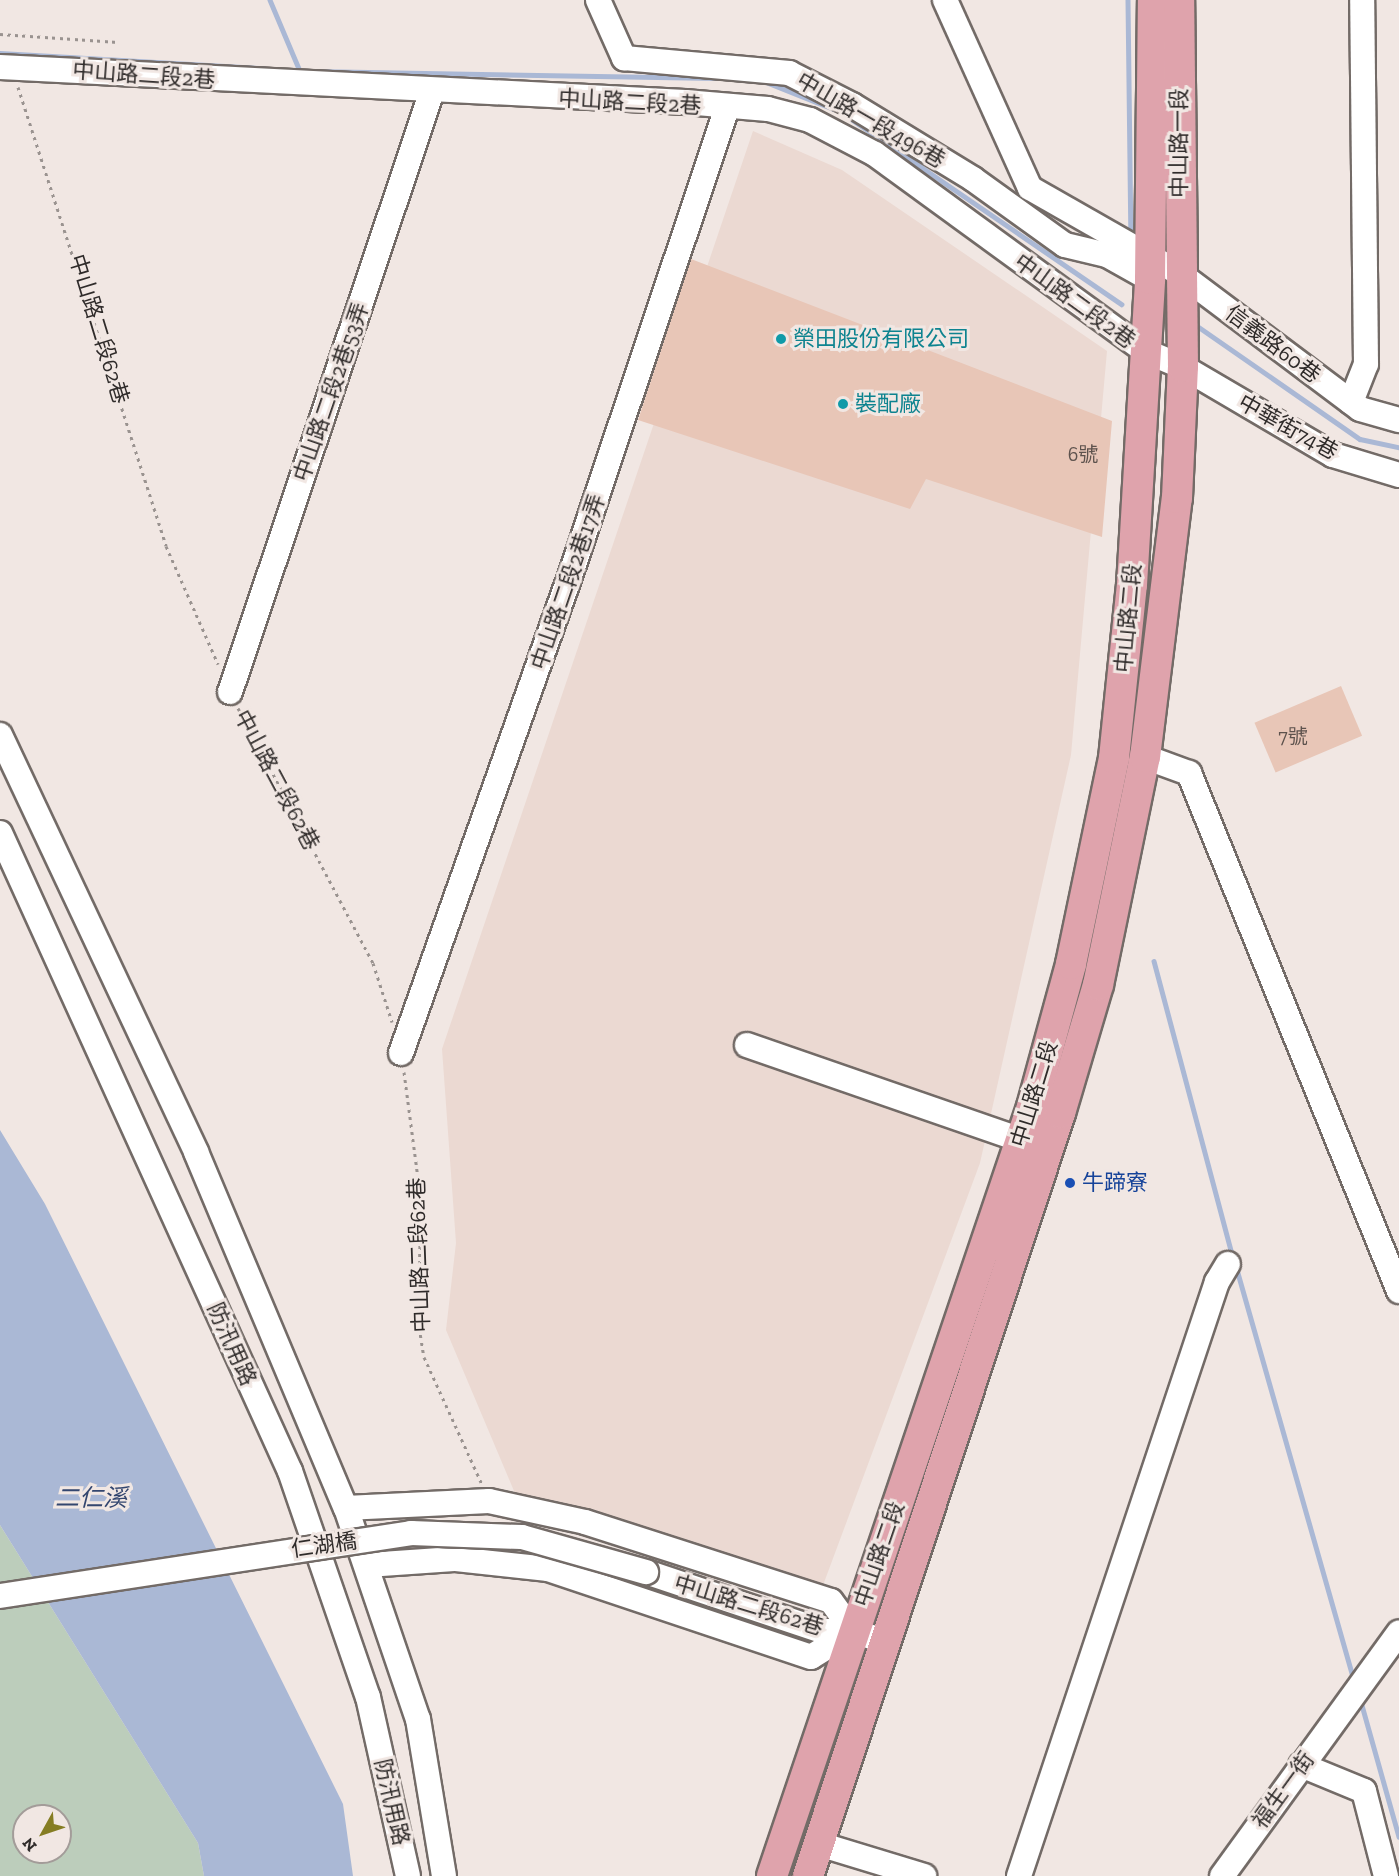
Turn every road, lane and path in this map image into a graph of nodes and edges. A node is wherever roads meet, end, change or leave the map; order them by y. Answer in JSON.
{"nodes":[{"id":1,"x":598,"y":0,"type":"edge"},
{"id":2,"x":945,"y":0,"type":"edge"},
{"id":3,"x":1153,"y":0,"type":"edge"},
{"id":4,"x":1179,"y":0,"type":"edge"},
{"id":5,"x":1362,"y":0,"type":"edge"},
{"id":6,"x":0,"y":34,"type":"edge"},
{"id":7,"x":118,"y":42,"type":"dead end"},
{"id":8,"x":5,"y":66,"type":"edge"},
{"id":9,"x":432,"y":91,"type":"junction"},
{"id":10,"x":727,"y":108,"type":"junction"},
{"id":11,"x":1150,"y":269,"type":"junction"},
{"id":12,"x":1179,"y":280,"type":"junction"},
{"id":13,"x":1145,"y":344,"type":"junction"},
{"id":14,"x":1182,"y":355,"type":"junction"},
{"id":15,"x":1351,"y":402,"type":"junction"},
{"id":16,"x":1396,"y":415,"type":"edge"},
{"id":17,"x":1399,"y":475,"type":"edge"},
{"id":18,"x":230,"y":692,"type":"junction"},
{"id":19,"x":0,"y":735,"type":"edge"},
{"id":20,"x":1145,"y":757,"type":"junction"},
{"id":21,"x":0,"y":833,"type":"edge"},
{"id":22,"x":747,"y":1045,"type":"dead end"},
{"id":23,"x":401,"y":1053,"type":"junction"},
{"id":24,"x":1021,"y":1140,"type":"junction"},
{"id":25,"x":1228,"y":1264,"type":"dead end"},
{"id":26,"x":1399,"y":1291,"type":"edge"},
{"id":27,"x":489,"y":1501,"type":"junction"},
{"id":28,"x":346,"y":1508,"type":"junction"},
{"id":29,"x":367,"y":1565,"type":"junction"},
{"id":30,"x":646,"y":1572,"type":"joint"},
{"id":31,"x":0,"y":1596,"type":"edge"},
{"id":32,"x":853,"y":1631,"type":"junction"},
{"id":33,"x":1399,"y":1632,"type":"edge"},
{"id":34,"x":886,"y":1642,"type":"junction"},
{"id":35,"x":1300,"y":1765,"type":"junction"},
{"id":36,"x":819,"y":1844,"type":"junction"},
{"id":37,"x":408,"y":1876,"type":"edge"},
{"id":38,"x":444,"y":1876,"type":"edge"},
{"id":39,"x":772,"y":1876,"type":"edge"},
{"id":40,"x":808,"y":1876,"type":"edge"},
{"id":41,"x":924,"y":1876,"type":"edge"},
{"id":42,"x":1019,"y":1876,"type":"edge"},
{"id":43,"x":1222,"y":1876,"type":"edge"},
{"id":44,"x":1386,"y":1876,"type":"edge"}],
"edges":[{"from":1,"to":11,"type":"street","name":"中山路一段496巷"},
{"from":2,"to":11,"type":"street"},
{"from":3,"to":11,"type":"main road","name":"中山路一段"},
{"from":4,"to":12,"type":"main road","name":"中山路一段"},
{"from":5,"to":15,"type":"street"},
{"from":6,"to":7,"type":"path"},
{"from":8,"to":9,"type":"street","name":"中山路二段2巷"},
{"from":8,"to":18,"type":"path","name":"中山路二段62巷"},
{"from":9,"to":10,"type":"street","name":"中山路二段2巷"},
{"from":9,"to":18,"type":"street","name":"中山路二段2巷53弄"},
{"from":10,"to":13,"type":"street","name":"中山路二段2巷"},
{"from":10,"to":23,"type":"street","name":"中山路二段2巷17弄"},
{"from":11,"to":12,"type":"street","name":"信義路60巷"},
{"from":11,"to":13,"type":"main road","name":"中山路二段"},
{"from":12,"to":14,"type":"main road","name":"中山路二段"},
{"from":12,"to":15,"type":"street","name":"信義路60巷"},
{"from":13,"to":14,"type":"street","name":"中山路二段2巷"},
{"from":13,"to":24,"type":"main road","name":"中山路二段"},
{"from":14,"to":17,"type":"street","name":"中華街74巷"},
{"from":14,"to":20,"type":"main road","name":"中山路二段"},
{"from":15,"to":16,"type":"street","name":"信義路60巷"},
{"from":18,"to":23,"type":"path","name":"中山路二段62巷"},
{"from":19,"to":28,"type":"street"},
{"from":20,"to":26,"type":"street"},
{"from":20,"to":34,"type":"main road","name":"中山路二段"},
{"from":21,"to":37,"type":"street","name":"防汛用路"},
{"from":22,"to":24,"type":"street"},
{"from":23,"to":27,"type":"path","name":"中山路二段62巷"},
{"from":24,"to":32,"type":"main road","name":"中山路二段"},
{"from":25,"to":42,"type":"street"},
{"from":27,"to":28,"type":"street","name":"中山路二段62巷"},
{"from":27,"to":32,"type":"street","name":"中山路二段62巷"},
{"from":28,"to":29,"type":"street"},
{"from":29,"to":32,"type":"street","name":"中山路二段62巷"},
{"from":29,"to":38,"type":"street"},
{"from":30,"to":31,"type":"street","name":"仁湖橋","bridge":true},
{"from":30,"to":32,"type":"street","name":"中山路二段62巷"},
{"from":32,"to":34,"type":"street","name":"中山路二段62巷"},
{"from":32,"to":39,"type":"main road","name":"中山路二段"},
{"from":33,"to":35,"type":"street","name":"福生一街"},
{"from":34,"to":36,"type":"main road","name":"中山路二段"},
{"from":35,"to":43,"type":"street","name":"福生一街"},
{"from":35,"to":44,"type":"street"},
{"from":36,"to":40,"type":"main road","name":"中山路二段"},
{"from":36,"to":41,"type":"street"}]}
